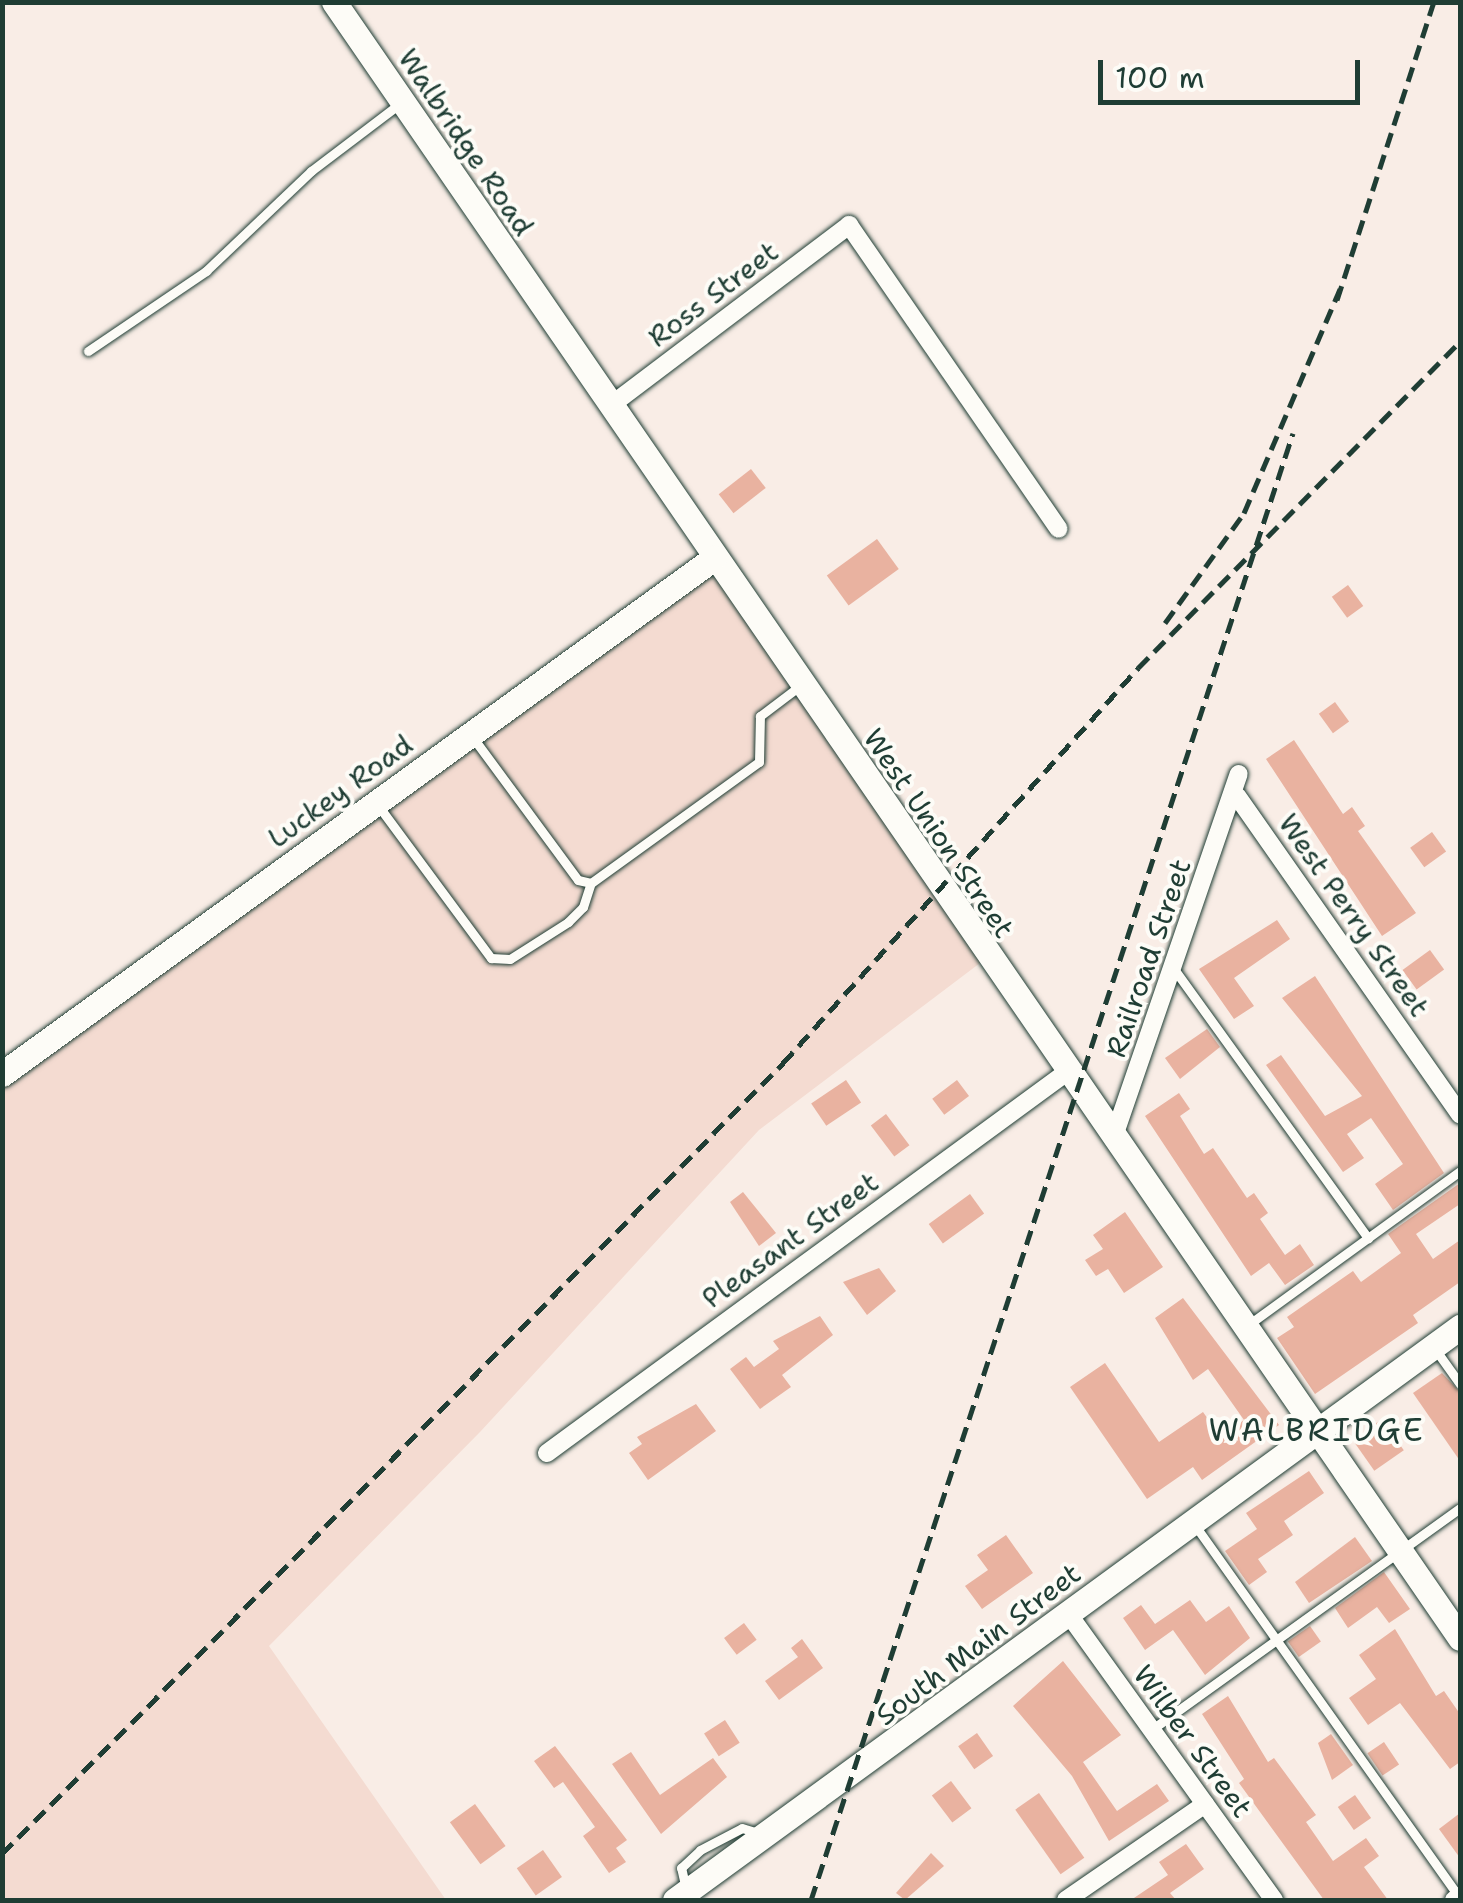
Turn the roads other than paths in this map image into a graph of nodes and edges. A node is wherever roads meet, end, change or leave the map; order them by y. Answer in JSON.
{"nodes":[{"id":1,"x":334,"y":2,"type":"edge"},
{"id":2,"x":402,"y":102,"type":"junction"},
{"id":3,"x":514,"y":266,"type":"joint"},
{"id":4,"x":88,"y":350,"type":"dead end"},
{"id":5,"x":610,"y":406,"type":"junction"},
{"id":6,"x":1058,"y":529,"type":"dead end"},
{"id":7,"x":714,"y":558,"type":"junction"},
{"id":8,"x":801,"y":685,"type":"junction"},
{"id":9,"x":469,"y":733,"type":"junction"},
{"id":10,"x":1239,"y":774,"type":"dead end"},
{"id":11,"x":1236,"y":796,"type":"junction"},
{"id":12,"x":375,"y":802,"type":"junction"},
{"id":13,"x":590,"y":883,"type":"junction"},
{"id":14,"x":1174,"y":968,"type":"junction"},
{"id":15,"x":1067,"y":1072,"type":"junction"},
{"id":16,"x":2,"y":1074,"type":"edge"},
{"id":17,"x":1460,"y":1116,"type":"edge"},
{"id":18,"x":1112,"y":1138,"type":"junction"},
{"id":19,"x":1460,"y":1172,"type":"edge"},
{"id":20,"x":1368,"y":1238,"type":"junction"},
{"id":21,"x":1460,"y":1328,"type":"edge"},
{"id":22,"x":1243,"y":1329,"type":"junction"},
{"id":23,"x":1434,"y":1347,"type":"junction"},
{"id":24,"x":1460,"y":1384,"type":"edge"},
{"id":25,"x":1314,"y":1433,"type":"junction"},
{"id":26,"x":547,"y":1452,"type":"dead end"},
{"id":27,"x":1460,"y":1508,"type":"edge"},
{"id":28,"x":1192,"y":1522,"type":"junction"},
{"id":29,"x":1400,"y":1551,"type":"junction"},
{"id":30,"x":1068,"y":1612,"type":"junction"},
{"id":31,"x":1460,"y":1638,"type":"edge"},
{"id":32,"x":1276,"y":1640,"type":"junction"},
{"id":33,"x":1151,"y":1730,"type":"junction"},
{"id":34,"x":1205,"y":1804,"type":"junction"},
{"id":35,"x":681,"y":1896,"type":"edge"},
{"id":36,"x":1458,"y":1898,"type":"edge"},
{"id":37,"x":1066,"y":1900,"type":"edge"},
{"id":38,"x":1274,"y":1900,"type":"edge"}],
"edges":[{"from":1,"to":2,"type":"street","name":"Walbridge Road"},
{"from":2,"to":3,"type":"street","name":"Walbridge Road"},
{"from":2,"to":4,"type":"lane"},
{"from":3,"to":5,"type":"street","name":"West Union Street"},
{"from":5,"to":6,"type":"street","name":"Ross Street"},
{"from":5,"to":7,"type":"street","name":"West Union Street"},
{"from":7,"to":8,"type":"street","name":"West Union Street"},
{"from":7,"to":9,"type":"street","name":"Luckey Road"},
{"from":8,"to":13,"type":"lane"},
{"from":8,"to":15,"type":"street","name":"West Union Street"},
{"from":9,"to":12,"type":"street","name":"Luckey Road"},
{"from":9,"to":13,"type":"lane"},
{"from":10,"to":11,"type":"street","name":"Railroad Street"},
{"from":11,"to":14,"type":"street","name":"Railroad Street"},
{"from":11,"to":17,"type":"street","name":"West Perry Street"},
{"from":12,"to":13,"type":"lane"},
{"from":12,"to":16,"type":"street","name":"Luckey Road"},
{"from":14,"to":18,"type":"street","name":"Railroad Street"},
{"from":14,"to":20,"type":"lane"},
{"from":15,"to":18,"type":"street","name":"West Union Street"},
{"from":15,"to":26,"type":"street","name":"Pleasant Street"},
{"from":18,"to":22,"type":"street","name":"West Union Street"},
{"from":19,"to":20,"type":"lane"},
{"from":20,"to":22,"type":"lane"},
{"from":21,"to":23,"type":"street","name":"South Main Street"},
{"from":22,"to":25,"type":"street","name":"West Union Street"},
{"from":23,"to":24,"type":"lane"},
{"from":23,"to":25,"type":"street","name":"South Main Street"},
{"from":25,"to":28,"type":"street","name":"South Main Street"},
{"from":25,"to":29,"type":"street","name":"West Union Street"},
{"from":27,"to":29,"type":"lane"},
{"from":28,"to":30,"type":"street","name":"South Main Street"},
{"from":28,"to":32,"type":"lane"},
{"from":29,"to":31,"type":"street","name":"West Union Street"},
{"from":29,"to":32,"type":"lane"},
{"from":30,"to":33,"type":"street","name":"Wilber Street"},
{"from":30,"to":35,"type":"street","name":"South Main Street"},
{"from":32,"to":33,"type":"lane"},
{"from":32,"to":36,"type":"lane"},
{"from":33,"to":34,"type":"street","name":"Wilber Street"},
{"from":34,"to":37,"type":"street"},
{"from":34,"to":38,"type":"street","name":"Wilber Street"}]}
